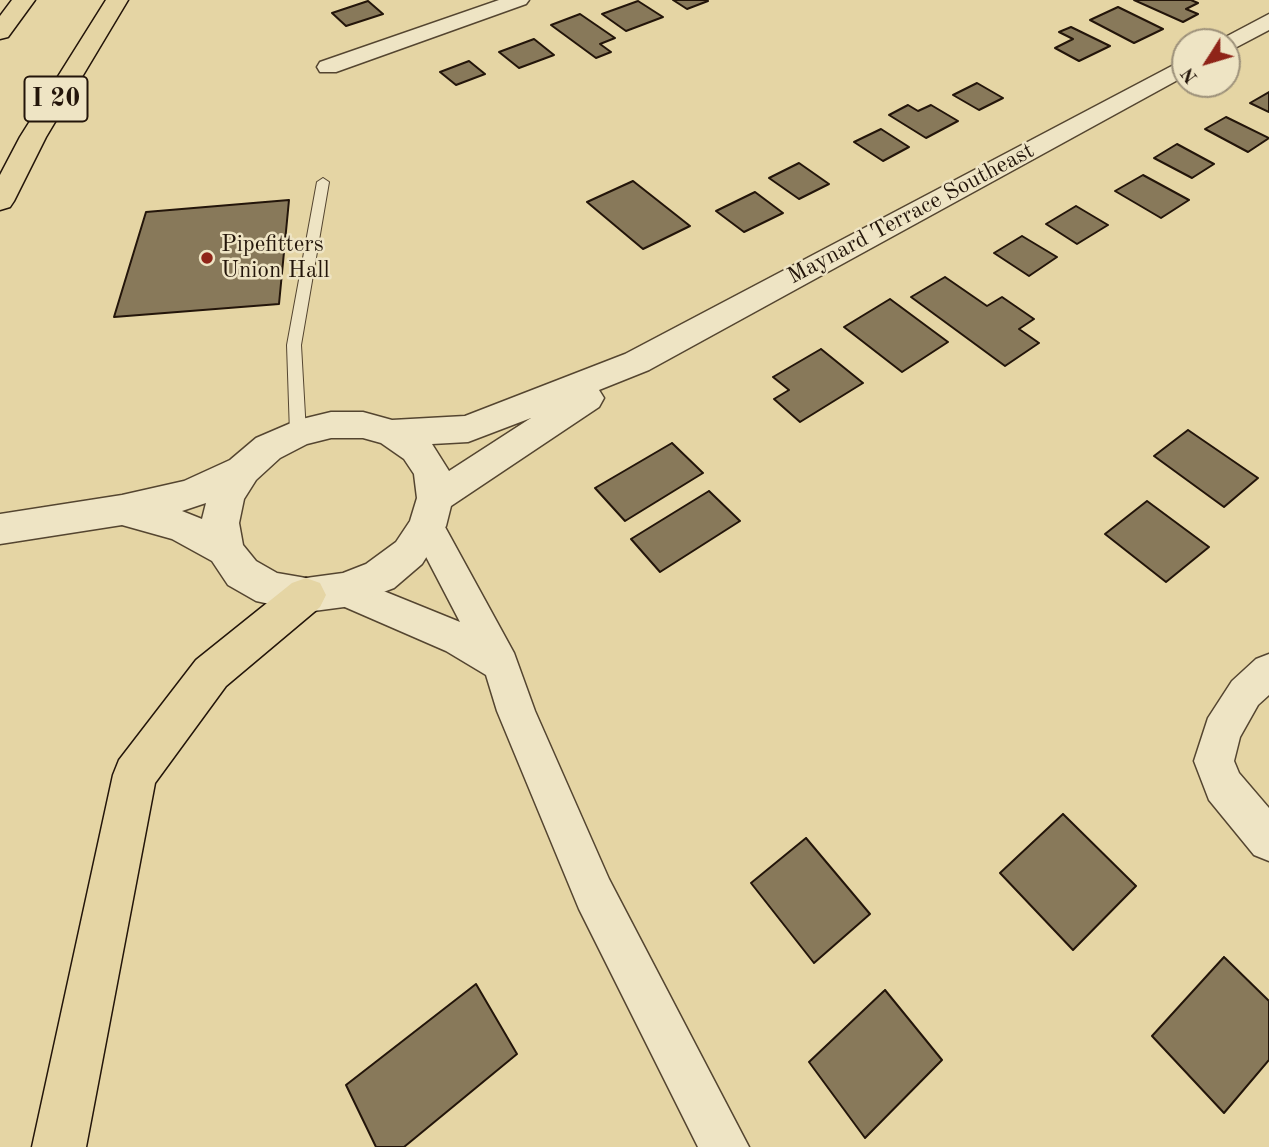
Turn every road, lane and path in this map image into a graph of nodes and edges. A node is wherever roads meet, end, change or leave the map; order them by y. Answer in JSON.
{"nodes":[{"id":1,"x":24,"y":0,"type":"edge"},
{"id":2,"x":117,"y":0,"type":"edge"},
{"id":3,"x":519,"y":0,"type":"edge"},
{"id":4,"x":1269,"y":21,"type":"edge"},
{"id":5,"x":0,"y":32,"type":"edge"},
{"id":6,"x":1241,"y":36,"type":"edge"},
{"id":7,"x":328,"y":67,"type":"dead end"},
{"id":8,"x":1171,"y":74,"type":"edge"},
{"id":9,"x":323,"y":182,"type":"dead end"},
{"id":10,"x":0,"y":201,"type":"edge"},
{"id":11,"x":637,"y":362,"type":"junction"},
{"id":12,"x":298,"y":433,"type":"junction"},
{"id":13,"x":392,"y":433,"type":"junction"},
{"id":14,"x":243,"y":470,"type":"junction"},
{"id":15,"x":122,"y":510,"type":"junction"},
{"id":16,"x":431,"y":512,"type":"junction"},
{"id":17,"x":7,"y":528,"type":"edge"},
{"id":18,"x":225,"y":551,"type":"junction"},
{"id":19,"x":325,"y":593,"type":"junction"},
{"id":20,"x":501,"y":665,"type":"junction"},
{"id":21,"x":1269,"y":671,"type":"edge"},
{"id":22,"x":1269,"y":840,"type":"edge"},
{"id":23,"x":59,"y":1147,"type":"edge"},
{"id":24,"x":724,"y":1147,"type":"edge"}],
"edges":[{"from":1,"to":5,"type":"highway"},
{"from":2,"to":10,"type":"highway","number":"I 20"},
{"from":3,"to":7,"type":"street"},
{"from":4,"to":6,"type":"street"},
{"from":8,"to":11,"type":"street","name":"Maynard Terrace Southeast"},
{"from":9,"to":12,"type":"lane"},
{"from":11,"to":13,"type":"street","name":"Maynard Terrace Southeast"},
{"from":11,"to":16,"type":"street","name":"Maynard Terrace Southeast"},
{"from":12,"to":13,"type":"street"},
{"from":12,"to":14,"type":"street"},
{"from":13,"to":16,"type":"street"},
{"from":14,"to":15,"type":"street"},
{"from":14,"to":18,"type":"street"},
{"from":15,"to":17,"type":"street"},
{"from":15,"to":18,"type":"street"},
{"from":16,"to":19,"type":"street"},
{"from":16,"to":20,"type":"street"},
{"from":18,"to":19,"type":"street"},
{"from":19,"to":20,"type":"street"},
{"from":19,"to":23,"type":"highway"},
{"from":20,"to":24,"type":"street"},
{"from":21,"to":22,"type":"street"}]}
